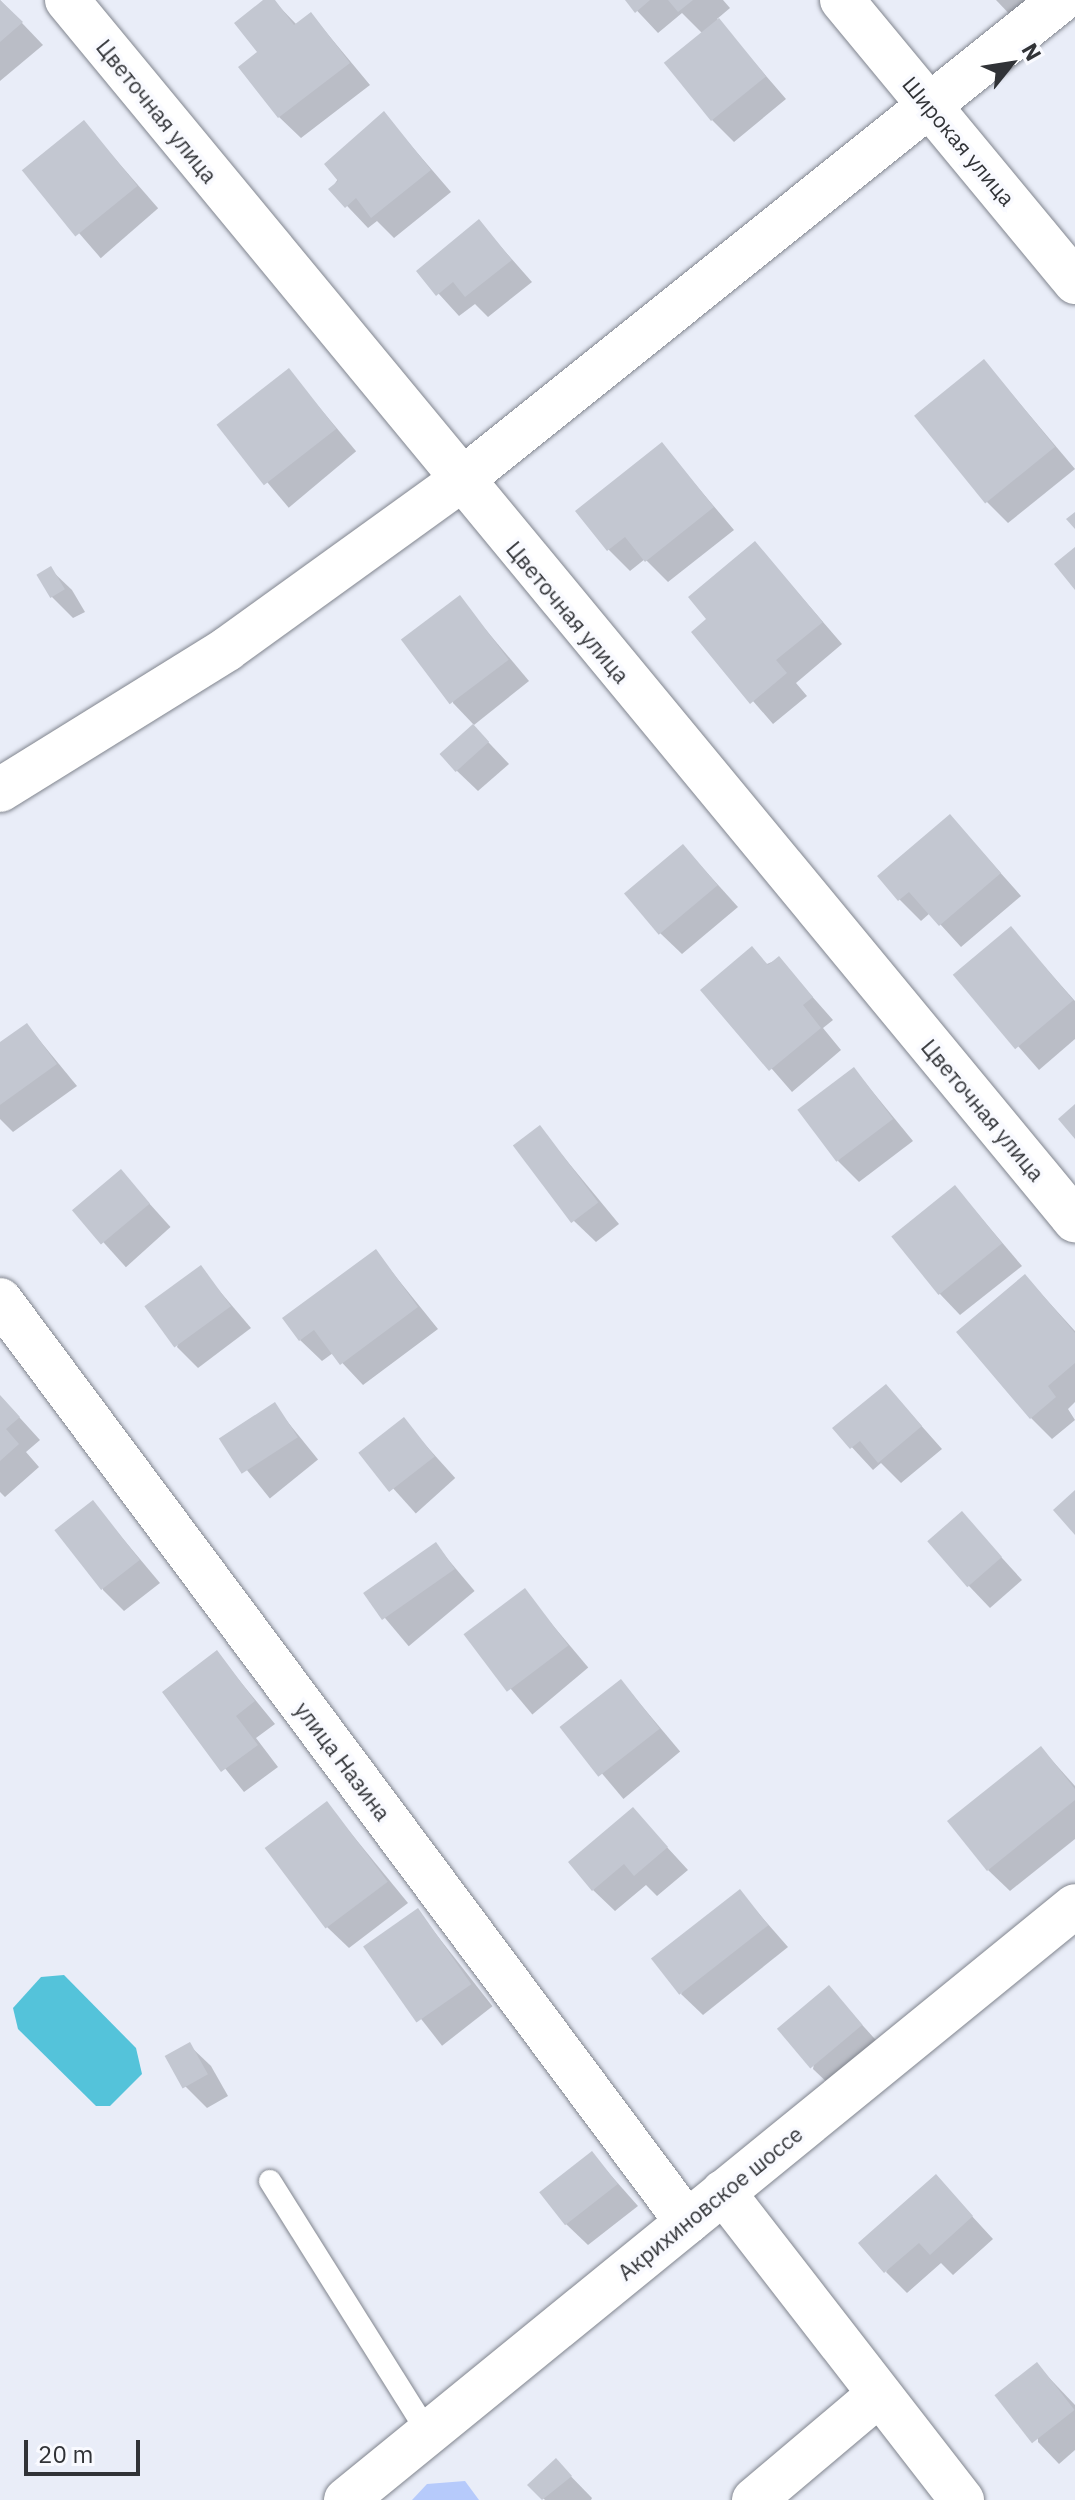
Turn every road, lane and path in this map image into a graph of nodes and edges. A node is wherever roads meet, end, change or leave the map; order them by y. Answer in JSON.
{"nodes":[{"id":1,"x":67,"y":0,"type":"edge"},
{"id":2,"x":842,"y":0,"type":"edge"},
{"id":3,"x":1061,"y":0,"type":"edge"},
{"id":4,"x":928,"y":104,"type":"junction"},
{"id":5,"x":1075,"y":282,"type":"edge"},
{"id":6,"x":460,"y":481,"type":"junction"},
{"id":7,"x":0,"y":790,"type":"edge"},
{"id":8,"x":1075,"y":1220,"type":"edge"},
{"id":9,"x":0,"y":1300,"type":"edge"},
{"id":10,"x":1075,"y":1906,"type":"edge"},
{"id":11,"x":270,"y":2181,"type":"dead end"},
{"id":12,"x":723,"y":2192,"type":"junction"},
{"id":13,"x":687,"y":2222,"type":"junction"},
{"id":14,"x":877,"y":2396,"type":"junction"},
{"id":15,"x":428,"y":2433,"type":"junction"},
{"id":16,"x":346,"y":2500,"type":"edge"},
{"id":17,"x":754,"y":2500,"type":"edge"},
{"id":18,"x":962,"y":2500,"type":"edge"}],
"edges":[{"from":1,"to":6,"type":"street","name":"Цветочная улица"},
{"from":2,"to":4,"type":"street","name":"Широкая улица"},
{"from":3,"to":4,"type":"street"},
{"from":4,"to":5,"type":"street","name":"Широкая улица"},
{"from":4,"to":6,"type":"street"},
{"from":6,"to":7,"type":"street"},
{"from":6,"to":8,"type":"street","name":"Цветочная улица"},
{"from":9,"to":13,"type":"street","name":"улица Назина"},
{"from":10,"to":12,"type":"street","name":"Акрихиновское шоссе"},
{"from":11,"to":15,"type":"lane"},
{"from":12,"to":13,"type":"street","name":"Акрихиновское шоссе"},
{"from":12,"to":14,"type":"street"},
{"from":13,"to":15,"type":"street","name":"Акрихиновское шоссе"},
{"from":14,"to":17,"type":"street"},
{"from":14,"to":18,"type":"street"},
{"from":15,"to":16,"type":"street","name":"Акрихиновское шоссе"}]}
